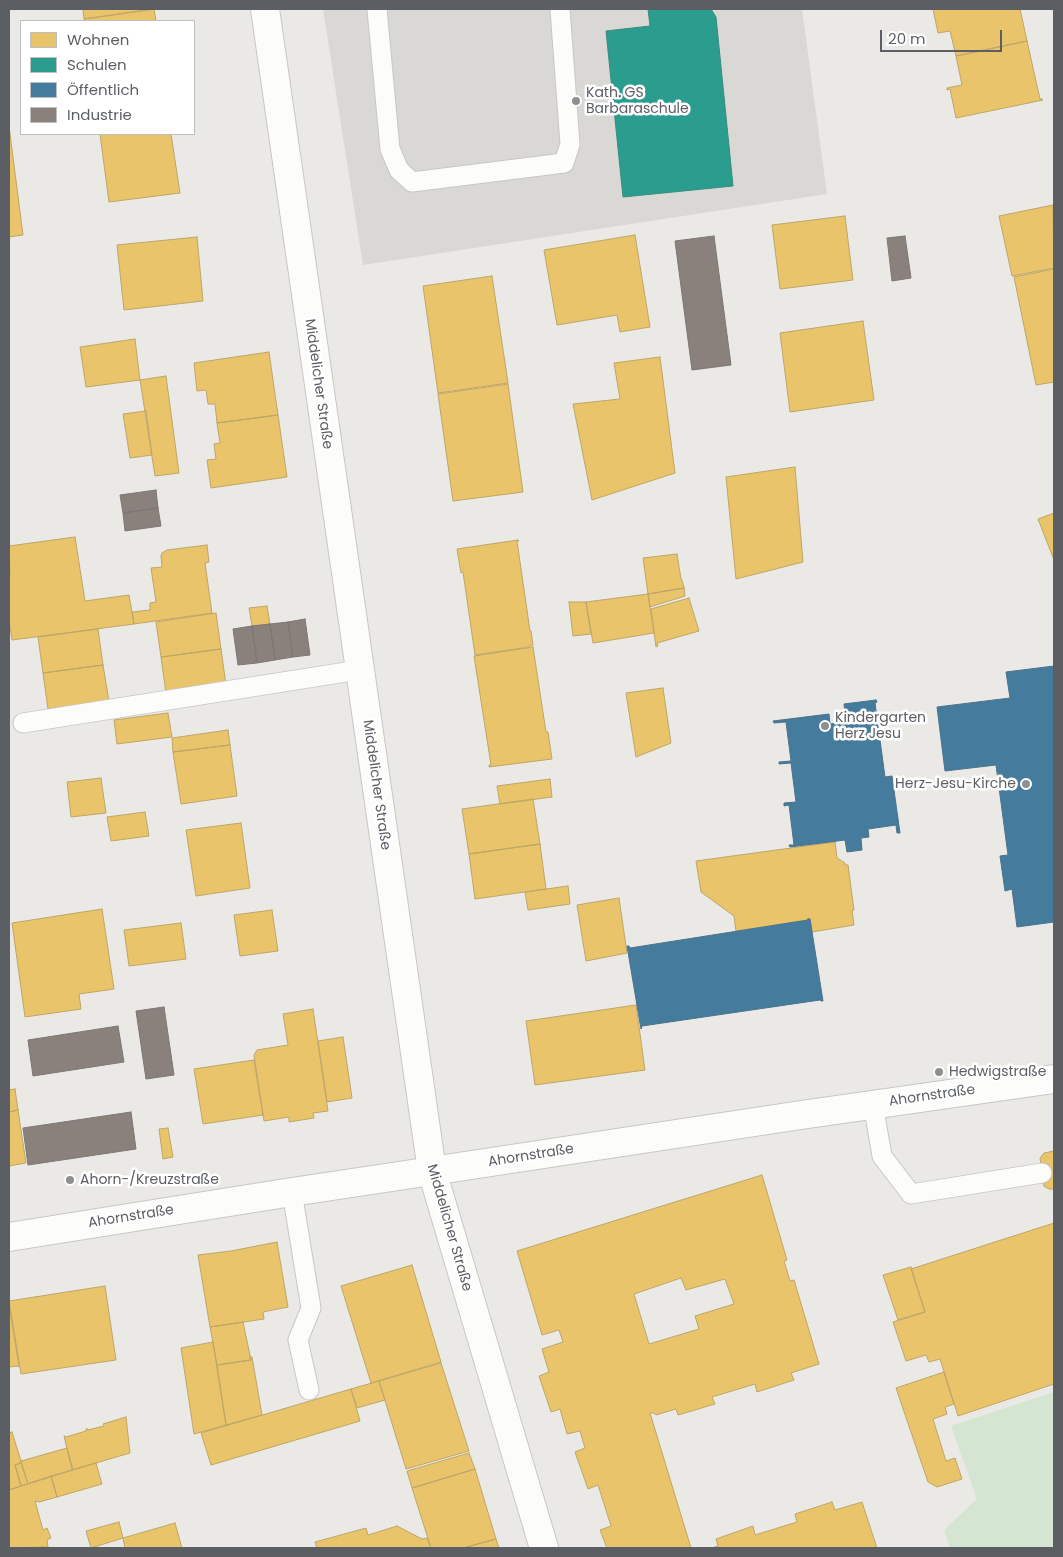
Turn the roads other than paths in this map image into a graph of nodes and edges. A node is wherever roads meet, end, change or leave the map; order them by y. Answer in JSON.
{"nodes":[{"id":1,"x":265,"y":9,"type":"edge"},
{"id":2,"x":377,"y":9,"type":"edge"},
{"id":3,"x":560,"y":9,"type":"edge"},
{"id":4,"x":359,"y":670,"type":"junction"},
{"id":5,"x":23,"y":723,"type":"dead end"},
{"id":6,"x":1054,"y":1079,"type":"edge"},
{"id":7,"x":873,"y":1104,"type":"junction"},
{"id":8,"x":432,"y":1171,"type":"junction"},
{"id":9,"x":1042,"y":1173,"type":"dead end"},
{"id":10,"x":292,"y":1192,"type":"junction"},
{"id":11,"x":9,"y":1237,"type":"edge"},
{"id":12,"x":309,"y":1390,"type":"dead end"},
{"id":13,"x":544,"y":1548,"type":"edge"}],
"edges":[{"from":1,"to":4,"type":"street","name":"Middelicher Straße"},
{"from":2,"to":3,"type":"lane"},
{"from":4,"to":5,"type":"lane"},
{"from":4,"to":8,"type":"street","name":"Middelicher Straße"},
{"from":6,"to":7,"type":"street","name":"Ahornstraße"},
{"from":7,"to":8,"type":"street","name":"Ahornstraße"},
{"from":7,"to":9,"type":"lane"},
{"from":8,"to":10,"type":"street","name":"Ahornstraße"},
{"from":8,"to":13,"type":"street","name":"Middelicher Straße"},
{"from":10,"to":11,"type":"street","name":"Ahornstraße"},
{"from":10,"to":12,"type":"lane"}]}
